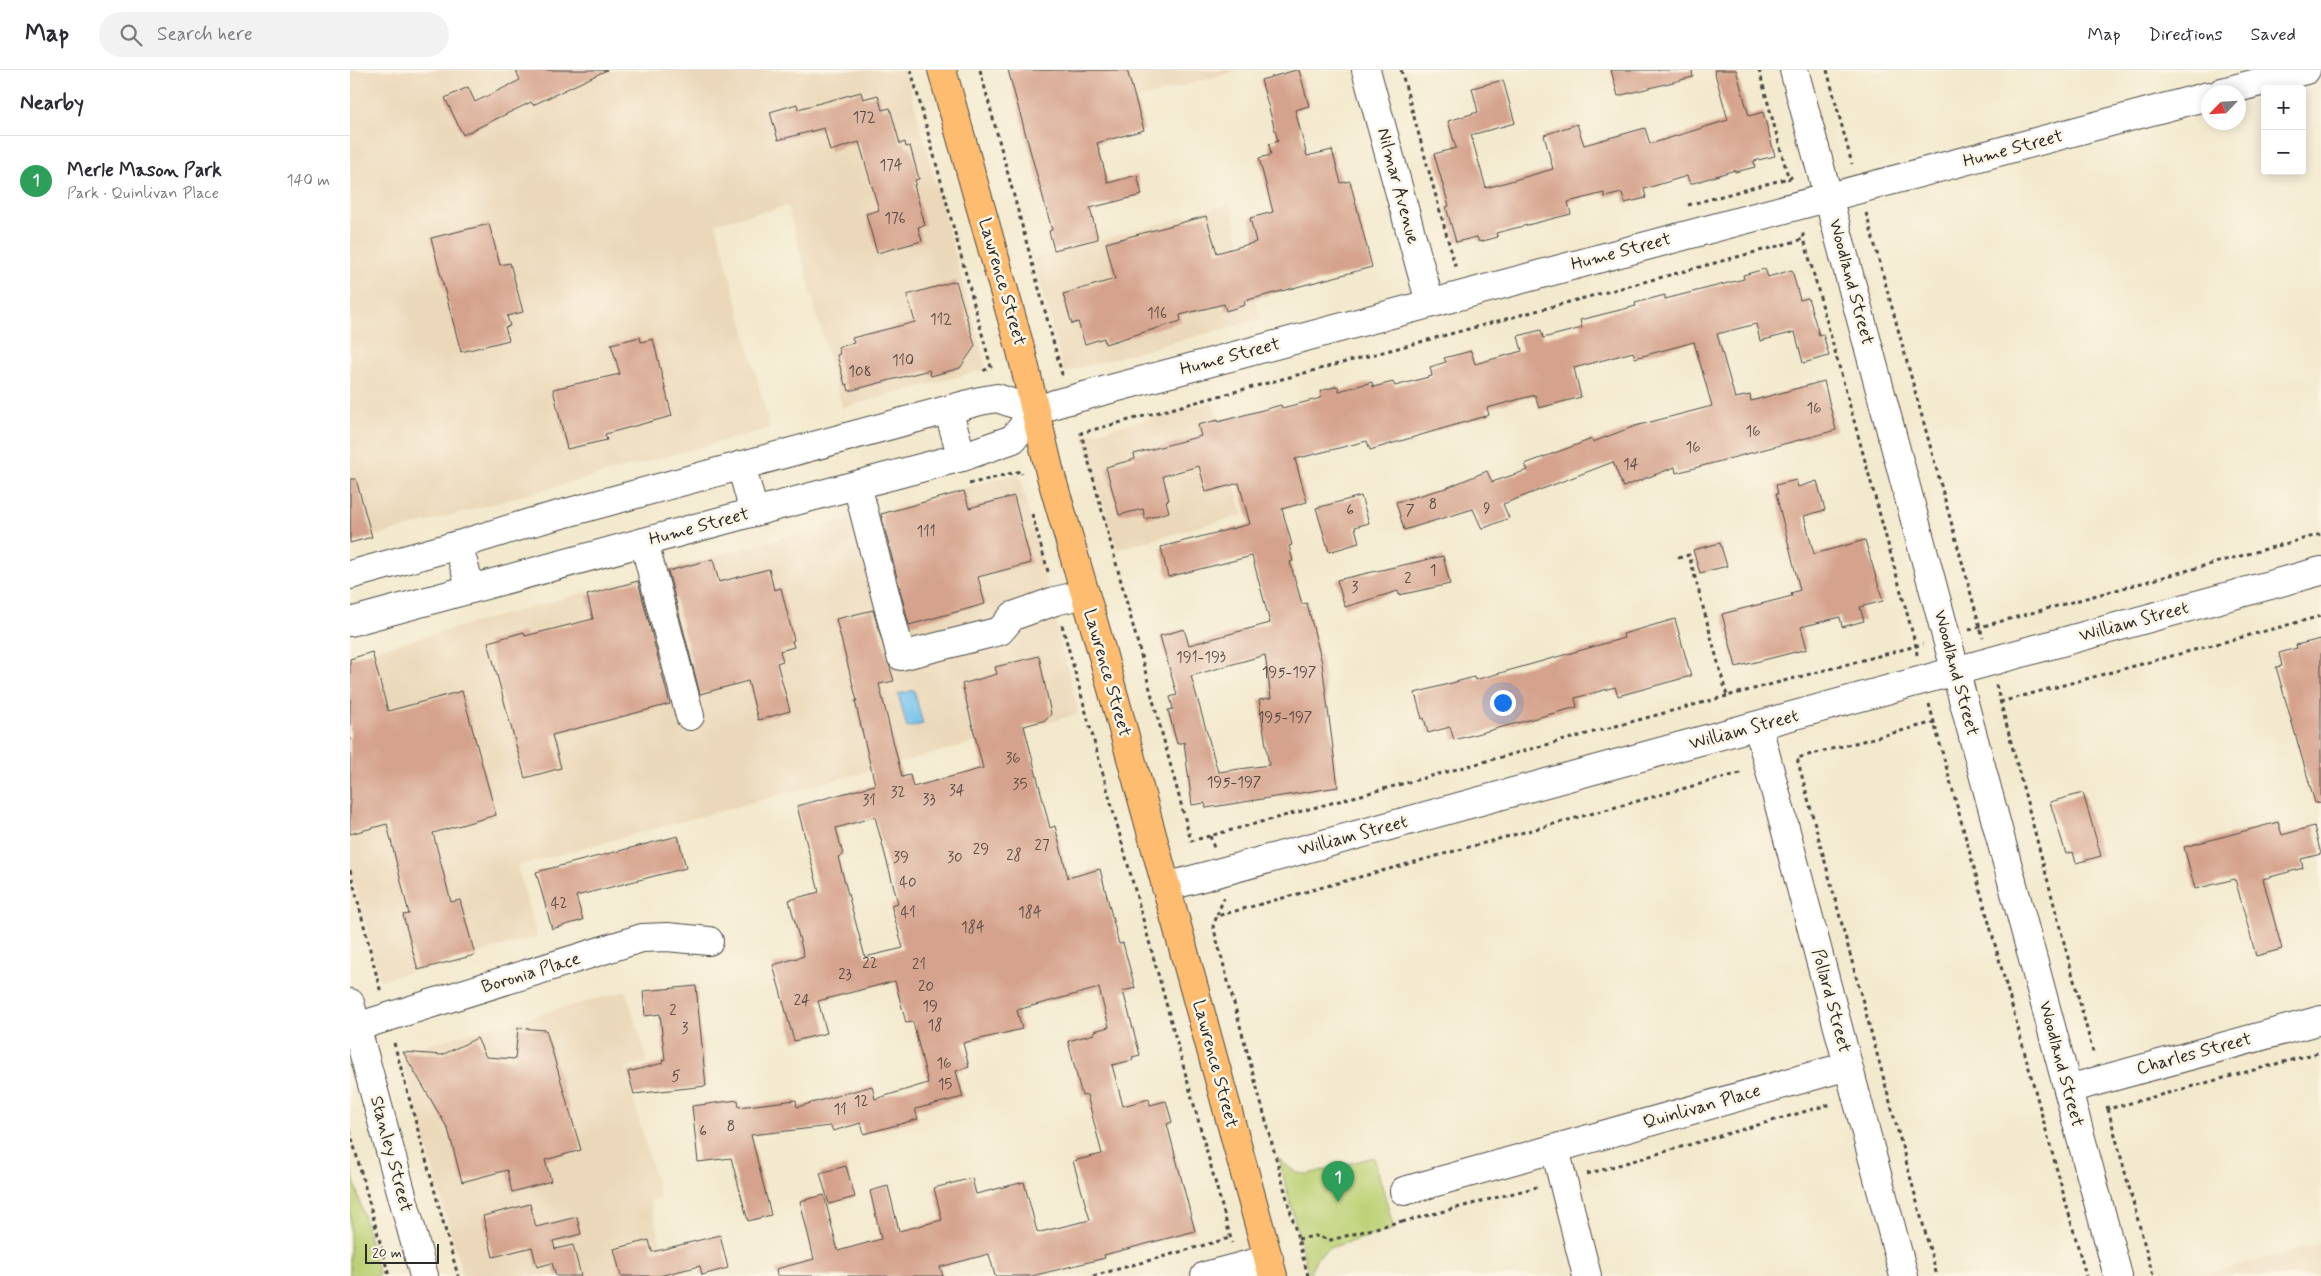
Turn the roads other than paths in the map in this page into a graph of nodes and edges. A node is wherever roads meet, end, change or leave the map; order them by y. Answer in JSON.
{"nodes":[{"id":1,"x":942,"y":70,"type":"edge"},
{"id":2,"x":1366,"y":70,"type":"edge"},
{"id":3,"x":1794,"y":70,"type":"edge"},
{"id":4,"x":2306,"y":70,"type":"edge"},
{"id":5,"x":2246,"y":86,"type":"edge"},
{"id":6,"x":2201,"y":98,"type":"edge"},
{"id":7,"x":1828,"y":198,"type":"junction"},
{"id":8,"x":1430,"y":303,"type":"junction"},
{"id":9,"x":948,"y":410,"type":"junction"},
{"id":10,"x":1035,"y":410,"type":"junction"},
{"id":11,"x":962,"y":457,"type":"junction"},
{"id":12,"x":740,"y":465,"type":"junction"},
{"id":13,"x":857,"y":485,"type":"junction"},
{"id":14,"x":754,"y":512,"type":"junction"},
{"id":15,"x":644,"y":542,"type":"junction"},
{"id":16,"x":458,"y":545,"type":"junction"},
{"id":17,"x":2321,"y":571,"type":"edge"},
{"id":18,"x":350,"y":575,"type":"edge"},
{"id":19,"x":471,"y":589,"type":"junction"},
{"id":20,"x":1085,"y":594,"type":"junction"},
{"id":21,"x":350,"y":622,"type":"edge"},
{"id":22,"x":1955,"y":672,"type":"junction"},
{"id":23,"x":690,"y":716,"type":"dead end"},
{"id":24,"x":1758,"y":726,"type":"junction"},
{"id":25,"x":1166,"y":887,"type":"junction"},
{"id":26,"x":709,"y":941,"type":"dead end"},
{"id":27,"x":353,"y":1015,"type":"edge"},
{"id":28,"x":2321,"y":1020,"type":"edge"},
{"id":29,"x":1848,"y":1066,"type":"junction"},
{"id":30,"x":2068,"y":1088,"type":"junction"},
{"id":31,"x":1555,"y":1149,"type":"junction"},
{"id":32,"x":1404,"y":1191,"type":"road end"},
{"id":33,"x":1271,"y":1268,"type":"edge"},
{"id":34,"x":424,"y":1276,"type":"edge"},
{"id":35,"x":1205,"y":1276,"type":"edge"},
{"id":36,"x":1587,"y":1276,"type":"edge"},
{"id":37,"x":1904,"y":1276,"type":"edge"},
{"id":38,"x":2118,"y":1276,"type":"edge"}],
"edges":[{"from":1,"to":10,"type":"main road","name":"Lawrence Street"},
{"from":2,"to":8,"type":"street","name":"Nilmar Avenue"},
{"from":3,"to":7,"type":"street","name":"Woodland Street"},
{"from":4,"to":5,"type":"street"},
{"from":6,"to":7,"type":"street","name":"Hume Street"},
{"from":7,"to":8,"type":"street","name":"Hume Street"},
{"from":7,"to":22,"type":"street","name":"Woodland Street"},
{"from":8,"to":10,"type":"street","name":"Hume Street"},
{"from":9,"to":10,"type":"street"},
{"from":9,"to":11,"type":"street"},
{"from":9,"to":12,"type":"street"},
{"from":10,"to":11,"type":"street","name":"Hume Street"},
{"from":10,"to":20,"type":"main road","name":"Lawrence Street"},
{"from":11,"to":13,"type":"street","name":"Hume Street"},
{"from":12,"to":14,"type":"street"},
{"from":12,"to":16,"type":"street"},
{"from":13,"to":14,"type":"street","name":"Hume Street"},
{"from":13,"to":20,"type":"street"},
{"from":14,"to":15,"type":"street","name":"Hume Street"},
{"from":15,"to":19,"type":"street","name":"Hume Street"},
{"from":15,"to":23,"type":"street"},
{"from":16,"to":18,"type":"street"},
{"from":16,"to":19,"type":"street"},
{"from":17,"to":22,"type":"street","name":"William Street"},
{"from":19,"to":21,"type":"street","name":"Hume Street"},
{"from":20,"to":25,"type":"main road","name":"Lawrence Street"},
{"from":22,"to":24,"type":"street","name":"William Street"},
{"from":22,"to":30,"type":"street","name":"Woodland Street"},
{"from":24,"to":25,"type":"street","name":"William Street"},
{"from":24,"to":29,"type":"street","name":"Pollard Street"},
{"from":25,"to":33,"type":"main road","name":"Lawrence Street"},
{"from":26,"to":27,"type":"street","name":"Boronia Place"},
{"from":27,"to":34,"type":"street","name":"Stanley Street"},
{"from":28,"to":30,"type":"street","name":"Charles Street"},
{"from":29,"to":31,"type":"street","name":"Quinlivan Place"},
{"from":29,"to":37,"type":"street","name":"Pollard Street"},
{"from":30,"to":38,"type":"street","name":"Woodland Street"},
{"from":31,"to":32,"type":"street","name":"Quinlivan Place"},
{"from":31,"to":36,"type":"street"},
{"from":33,"to":35,"type":"street"}]}
